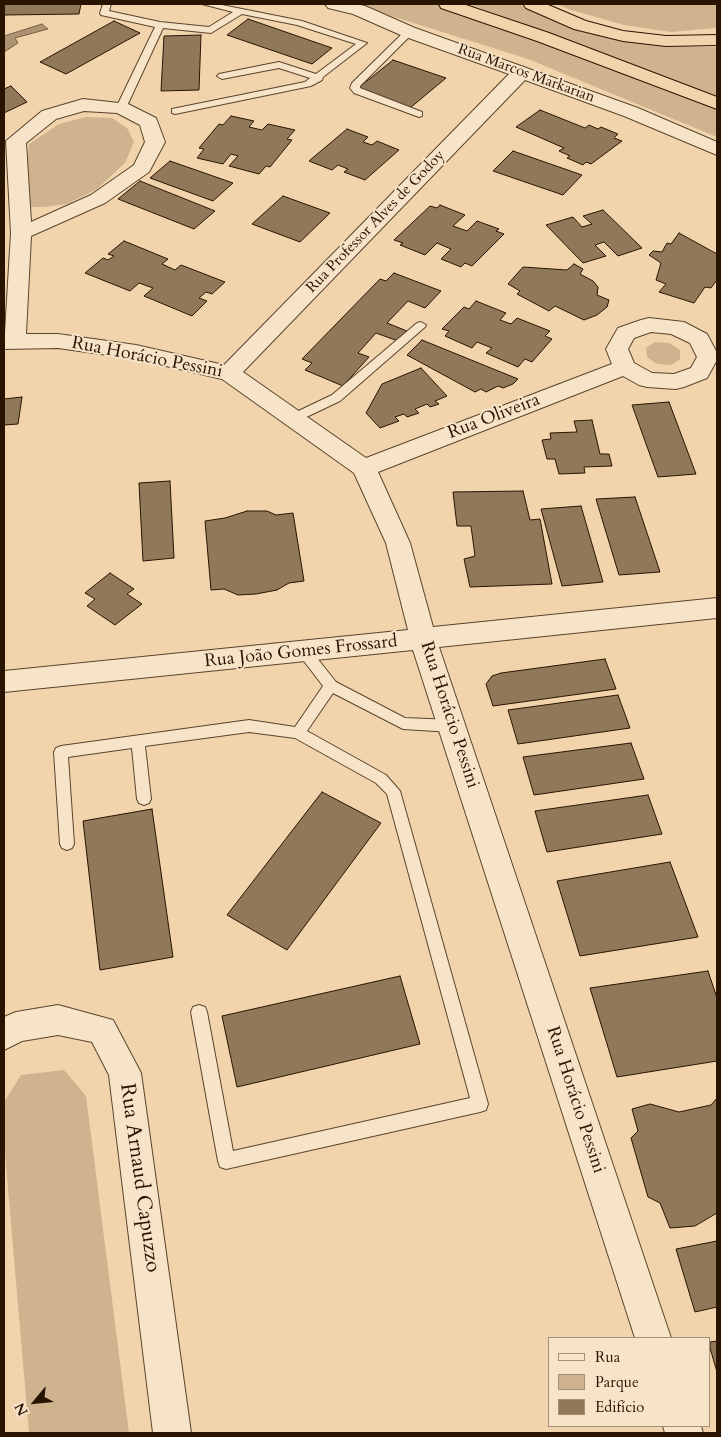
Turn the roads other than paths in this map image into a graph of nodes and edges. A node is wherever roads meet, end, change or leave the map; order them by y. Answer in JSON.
{"nodes":[{"id":1,"x":107,"y":4,"type":"edge"},
{"id":2,"x":206,"y":4,"type":"edge"},
{"id":3,"x":334,"y":4,"type":"edge"},
{"id":4,"x":447,"y":4,"type":"edge"},
{"id":5,"x":532,"y":4,"type":"edge"},
{"id":6,"x":241,"y":10,"type":"junction"},
{"id":7,"x":160,"y":25,"type":"junction"},
{"id":8,"x":409,"y":32,"type":"junction"},
{"id":9,"x":717,"y":40,"type":"edge"},
{"id":10,"x":522,"y":72,"type":"junction"},
{"id":11,"x":222,"y":76,"type":"dead end"},
{"id":12,"x":319,"y":78,"type":"junction"},
{"id":13,"x":717,"y":103,"type":"edge"},
{"id":14,"x":121,"y":108,"type":"junction"},
{"id":15,"x":175,"y":111,"type":"dead end"},
{"id":16,"x":419,"y":114,"type":"dead end"},
{"id":17,"x":717,"y":149,"type":"edge"},
{"id":18,"x":21,"y":233,"type":"junction"},
{"id":19,"x":421,"y":325,"type":"dead end"},
{"id":20,"x":9,"y":342,"type":"edge"},
{"id":21,"x":625,"y":366,"type":"dead end"},
{"id":22,"x":229,"y":372,"type":"junction"},
{"id":23,"x":294,"y":418,"type":"junction"},
{"id":24,"x":364,"y":468,"type":"junction"},
{"id":25,"x":717,"y":608,"type":"edge"},
{"id":26,"x":423,"y":638,"type":"junction"},
{"id":27,"x":304,"y":652,"type":"junction"},
{"id":28,"x":4,"y":682,"type":"edge"},
{"id":29,"x":331,"y":686,"type":"junction"},
{"id":30,"x":452,"y":726,"type":"junction"},
{"id":31,"x":298,"y":732,"type":"junction"},
{"id":32,"x":138,"y":742,"type":"junction"},
{"id":33,"x":144,"y":799,"type":"dead end"},
{"id":34,"x":67,"y":844,"type":"dead end"},
{"id":35,"x":199,"y":1012,"type":"dead end"},
{"id":36,"x":4,"y":1035,"type":"edge"},
{"id":37,"x":653,"y":1337,"type":"edge"},
{"id":38,"x":172,"y":1433,"type":"edge"}],
"edges":[{"from":1,"to":7,"type":"lane"},
{"from":2,"to":6,"type":"lane"},
{"from":3,"to":8,"type":"street","name":"Rua Marcos Markarian"},
{"from":4,"to":13,"type":"highway"},
{"from":5,"to":9,"type":"highway"},
{"from":6,"to":7,"type":"lane"},
{"from":6,"to":12,"type":"lane"},
{"from":7,"to":14,"type":"lane"},
{"from":8,"to":10,"type":"street","name":"Rua Marcos Markarian"},
{"from":8,"to":16,"type":"lane"},
{"from":10,"to":17,"type":"street","name":"Rua Marcos Markarian"},
{"from":10,"to":22,"type":"street","name":"Rua Professor Alves de Godoy"},
{"from":11,"to":12,"type":"lane"},
{"from":12,"to":15,"type":"lane"},
{"from":14,"to":18,"type":"street"},
{"from":14,"to":18,"type":"street"},
{"from":18,"to":20,"type":"street"},
{"from":19,"to":23,"type":"lane"},
{"from":20,"to":22,"type":"street","name":"Rua Horácio Pessini"},
{"from":21,"to":24,"type":"street","name":"Rua Oliveira"},
{"from":22,"to":23,"type":"street","name":"Rua Horácio Pessini"},
{"from":23,"to":24,"type":"street","name":"Rua Horácio Pessini"},
{"from":24,"to":26,"type":"street","name":"Rua Horácio Pessini"},
{"from":25,"to":26,"type":"street","name":"Rua João Gomes Frossard"},
{"from":26,"to":27,"type":"street","name":"Rua João Gomes Frossard"},
{"from":26,"to":30,"type":"street","name":"Rua Horácio Pessini"},
{"from":27,"to":28,"type":"street","name":"Rua João Gomes Frossard"},
{"from":27,"to":29,"type":"lane"},
{"from":29,"to":30,"type":"lane"},
{"from":29,"to":31,"type":"lane"},
{"from":30,"to":37,"type":"street","name":"Rua Horácio Pessini"},
{"from":31,"to":32,"type":"lane"},
{"from":31,"to":35,"type":"lane"},
{"from":32,"to":33,"type":"lane"},
{"from":32,"to":34,"type":"lane"},
{"from":36,"to":38,"type":"street","name":"Rua Arnaud Capuzzo"}]}
